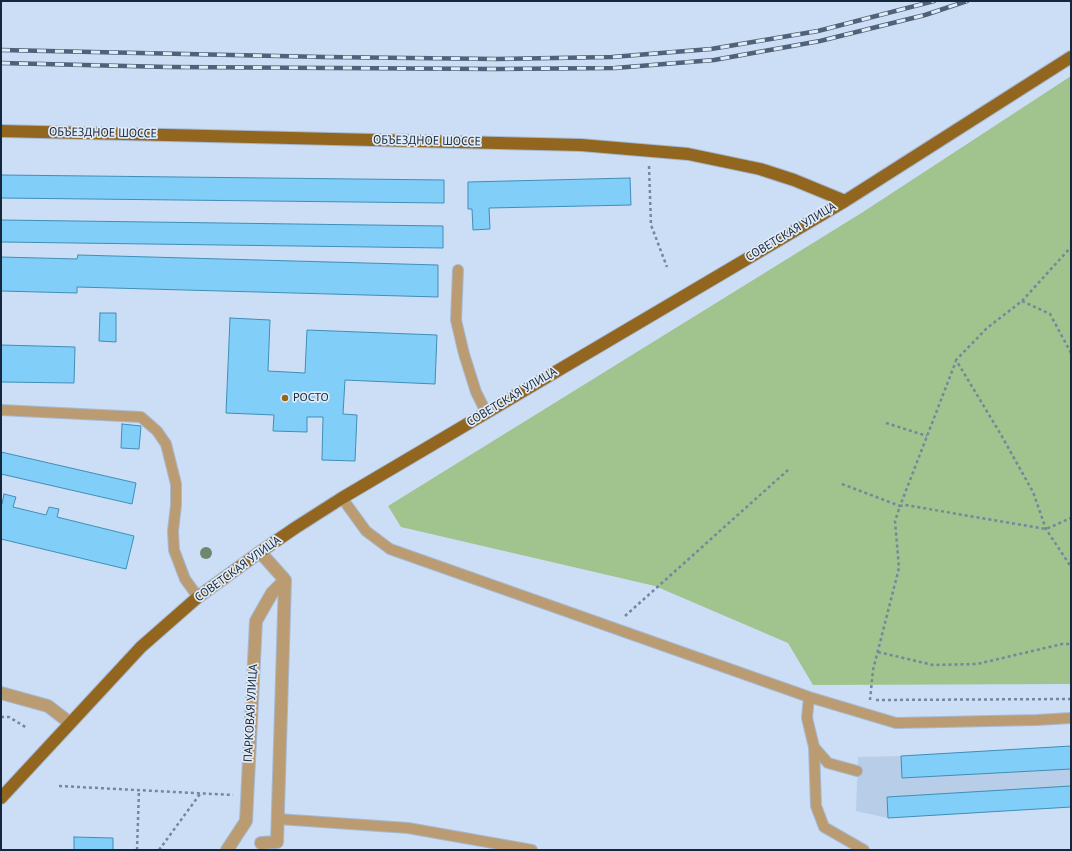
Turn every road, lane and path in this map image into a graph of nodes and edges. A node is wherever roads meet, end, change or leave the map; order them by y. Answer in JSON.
{"nodes":[{"id":1,"x":1071,"y":57,"type":"edge"},
{"id":2,"x":1,"y":131,"type":"edge"},
{"id":3,"x":649,"y":151,"type":"junction"},
{"id":4,"x":845,"y":201,"type":"junction"},
{"id":5,"x":1071,"y":247,"type":"edge"},
{"id":6,"x":668,"y":266,"type":"dead end"},
{"id":7,"x":458,"y":270,"type":"dead end"},
{"id":8,"x":1022,"y":301,"type":"junction"},
{"id":9,"x":1071,"y":353,"type":"edge"},
{"id":10,"x":956,"y":360,"type":"junction"},
{"id":11,"x":1,"y":410,"type":"edge"},
{"id":12,"x":486,"y":412,"type":"junction"},
{"id":13,"x":886,"y":423,"type":"dead end"},
{"id":14,"x":927,"y":436,"type":"junction"},
{"id":15,"x":788,"y":470,"type":"dead end"},
{"id":16,"x":842,"y":484,"type":"dead end"},
{"id":17,"x":342,"y":498,"type":"junction"},
{"id":18,"x":900,"y":506,"type":"junction"},
{"id":19,"x":1071,"y":518,"type":"edge"},
{"id":20,"x":1046,"y":529,"type":"junction"},
{"id":21,"x":260,"y":552,"type":"junction"},
{"id":22,"x":1071,"y":567,"type":"edge"},
{"id":23,"x":285,"y":580,"type":"junction"},
{"id":24,"x":198,"y":597,"type":"junction"},
{"id":25,"x":621,"y":620,"type":"dead end"},
{"id":26,"x":1071,"y":644,"type":"edge"},
{"id":27,"x":878,"y":652,"type":"junction"},
{"id":28,"x":1,"y":693,"type":"edge"},
{"id":29,"x":809,"y":697,"type":"junction"},
{"id":30,"x":1071,"y":699,"type":"edge"},
{"id":31,"x":1,"y":717,"type":"edge"},
{"id":32,"x":1071,"y":718,"type":"edge"},
{"id":33,"x":70,"y":723,"type":"junction"},
{"id":34,"x":27,"y":728,"type":"dead end"},
{"id":35,"x":814,"y":747,"type":"junction"},
{"id":36,"x":857,"y":771,"type":"dead end"},
{"id":37,"x":59,"y":786,"type":"dead end"},
{"id":38,"x":139,"y":790,"type":"junction"},
{"id":39,"x":200,"y":794,"type":"junction"},
{"id":40,"x":247,"y":796,"type":"junction"},
{"id":41,"x":1,"y":798,"type":"edge"},
{"id":42,"x":278,"y":819,"type":"junction"},
{"id":43,"x":261,"y":843,"type":"dead end"},
{"id":44,"x":137,"y":850,"type":"edge"},
{"id":45,"x":159,"y":850,"type":"edge"},
{"id":46,"x":227,"y":850,"type":"edge"},
{"id":47,"x":532,"y":850,"type":"edge"},
{"id":48,"x":864,"y":850,"type":"edge"}],
"edges":[{"from":1,"to":4,"type":"main road","name":"СОВЕТСКАЯ УЛИЦА"},
{"from":2,"to":3,"type":"main road","name":"ОБЪЕЗДНОЕ ШОССЕ"},
{"from":3,"to":4,"type":"main road","name":"ОБЪЕЗДНОЕ ШОССЕ"},
{"from":3,"to":6,"type":"path"},
{"from":4,"to":12,"type":"main road","name":"СОВЕТСКАЯ УЛИЦА"},
{"from":5,"to":8,"type":"path"},
{"from":7,"to":12,"type":"lane"},
{"from":8,"to":9,"type":"path"},
{"from":8,"to":10,"type":"path"},
{"from":10,"to":14,"type":"path"},
{"from":10,"to":20,"type":"path"},
{"from":11,"to":24,"type":"lane"},
{"from":12,"to":17,"type":"main road","name":"СОВЕТСКАЯ УЛИЦА"},
{"from":13,"to":14,"type":"path"},
{"from":14,"to":18,"type":"path"},
{"from":15,"to":25,"type":"path"},
{"from":16,"to":18,"type":"path"},
{"from":17,"to":21,"type":"main road","name":"СОВЕТСКАЯ УЛИЦА"},
{"from":17,"to":29,"type":"lane"},
{"from":18,"to":20,"type":"path"},
{"from":18,"to":27,"type":"path"},
{"from":19,"to":20,"type":"path"},
{"from":20,"to":22,"type":"path"},
{"from":21,"to":23,"type":"street"},
{"from":21,"to":24,"type":"main road","name":"СОВЕТСКАЯ УЛИЦА"},
{"from":23,"to":40,"type":"street","name":"ПАРКОВАЯ УЛИЦА"},
{"from":23,"to":42,"type":"street"},
{"from":24,"to":33,"type":"main road","name":"СОВЕТСКАЯ УЛИЦА"},
{"from":26,"to":27,"type":"path"},
{"from":27,"to":30,"type":"path"},
{"from":28,"to":33,"type":"street"},
{"from":29,"to":32,"type":"lane"},
{"from":29,"to":35,"type":"lane"},
{"from":31,"to":34,"type":"path"},
{"from":33,"to":41,"type":"main road","name":"СОВЕТСКАЯ УЛИЦА"},
{"from":35,"to":36,"type":"lane"},
{"from":35,"to":48,"type":"lane"},
{"from":37,"to":38,"type":"path"},
{"from":38,"to":39,"type":"path"},
{"from":38,"to":44,"type":"path"},
{"from":39,"to":40,"type":"path"},
{"from":39,"to":45,"type":"path"},
{"from":40,"to":46,"type":"street","name":"ПАРКОВАЯ УЛИЦА"},
{"from":42,"to":43,"type":"street"},
{"from":42,"to":47,"type":"lane"}]}
